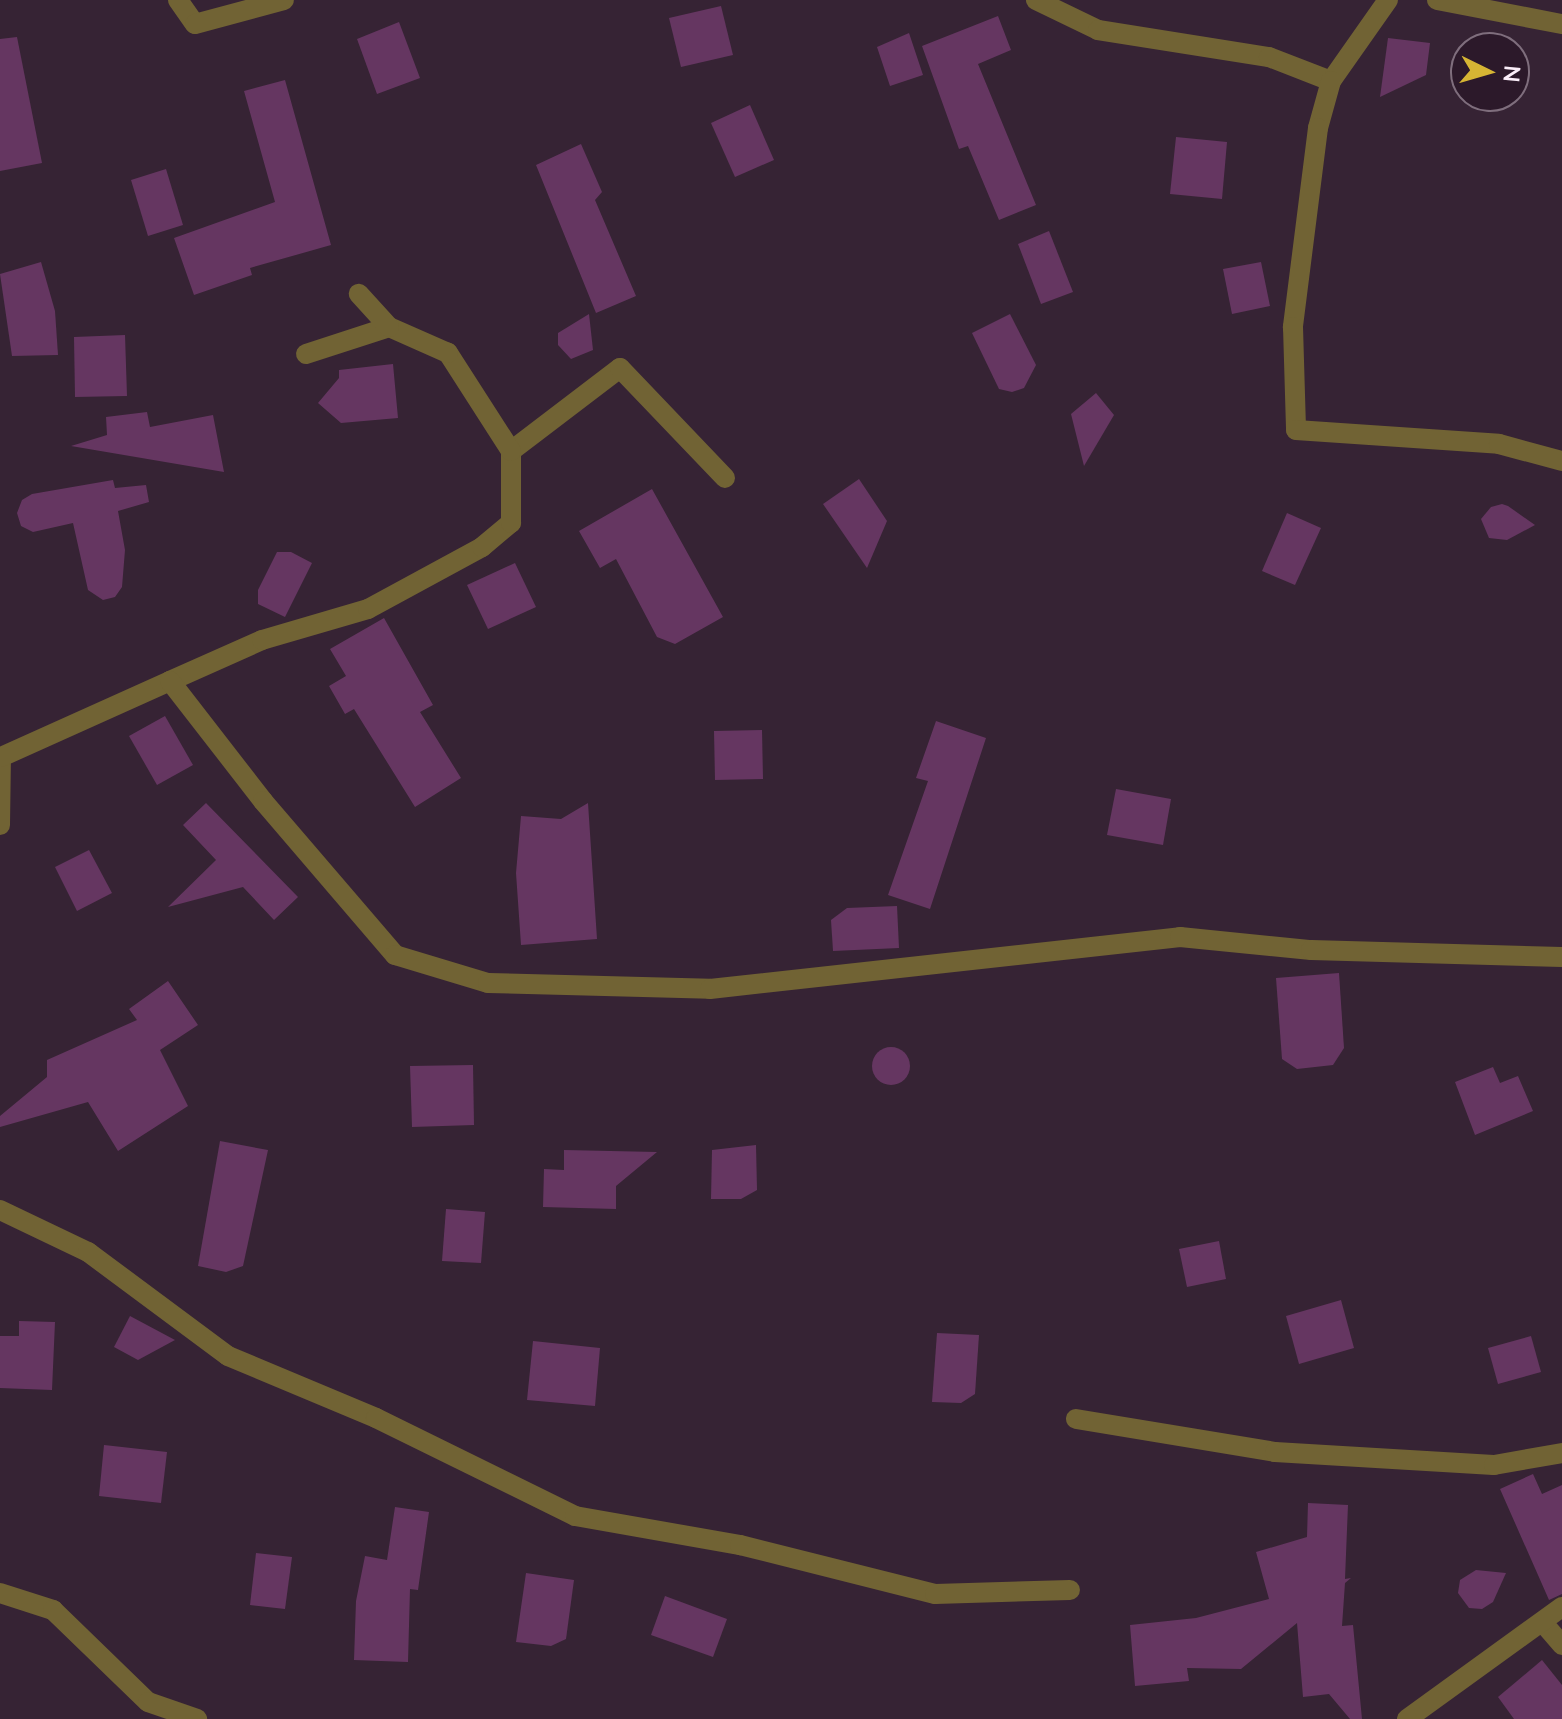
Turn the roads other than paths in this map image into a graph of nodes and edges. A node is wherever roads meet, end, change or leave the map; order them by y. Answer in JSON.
{"nodes":[{"id":1,"x":178,"y":0,"type":"edge"},
{"id":2,"x":284,"y":0,"type":"edge"},
{"id":3,"x":1036,"y":0,"type":"edge"},
{"id":4,"x":1388,"y":0,"type":"edge"},
{"id":5,"x":1437,"y":0,"type":"edge"},
{"id":6,"x":1562,"y":24,"type":"edge"},
{"id":7,"x":1331,"y":81,"type":"junction"},
{"id":8,"x":359,"y":294,"type":"dead end"},
{"id":9,"x":389,"y":327,"type":"junction"},
{"id":10,"x":306,"y":354,"type":"dead end"},
{"id":11,"x":511,"y":451,"type":"junction"},
{"id":12,"x":1562,"y":461,"type":"edge"},
{"id":13,"x":725,"y":478,"type":"dead end"},
{"id":14,"x":170,"y":681,"type":"junction"},
{"id":15,"x":0,"y":825,"type":"edge"},
{"id":16,"x":1562,"y":957,"type":"edge"},
{"id":17,"x":0,"y":1210,"type":"edge"},
{"id":18,"x":1076,"y":1419,"type":"dead end"},
{"id":19,"x":1562,"y":1453,"type":"edge"},
{"id":20,"x":1070,"y":1590,"type":"dead end"},
{"id":21,"x":0,"y":1593,"type":"edge"},
{"id":22,"x":1562,"y":1607,"type":"edge"},
{"id":23,"x":1544,"y":1624,"type":"junction"},
{"id":24,"x":1562,"y":1645,"type":"edge"},
{"id":25,"x":197,"y":1719,"type":"edge"},
{"id":26,"x":1407,"y":1719,"type":"edge"}],
"edges":[{"from":1,"to":2,"type":"street"},
{"from":3,"to":7,"type":"street"},
{"from":4,"to":7,"type":"street"},
{"from":5,"to":6,"type":"street"},
{"from":7,"to":12,"type":"street"},
{"from":8,"to":9,"type":"street"},
{"from":9,"to":10,"type":"street"},
{"from":9,"to":11,"type":"street"},
{"from":11,"to":13,"type":"street"},
{"from":11,"to":14,"type":"street"},
{"from":14,"to":15,"type":"street"},
{"from":14,"to":16,"type":"street"},
{"from":17,"to":20,"type":"street"},
{"from":18,"to":19,"type":"street"},
{"from":21,"to":25,"type":"street"},
{"from":22,"to":23,"type":"street"},
{"from":23,"to":24,"type":"street"},
{"from":23,"to":26,"type":"street"}]}
